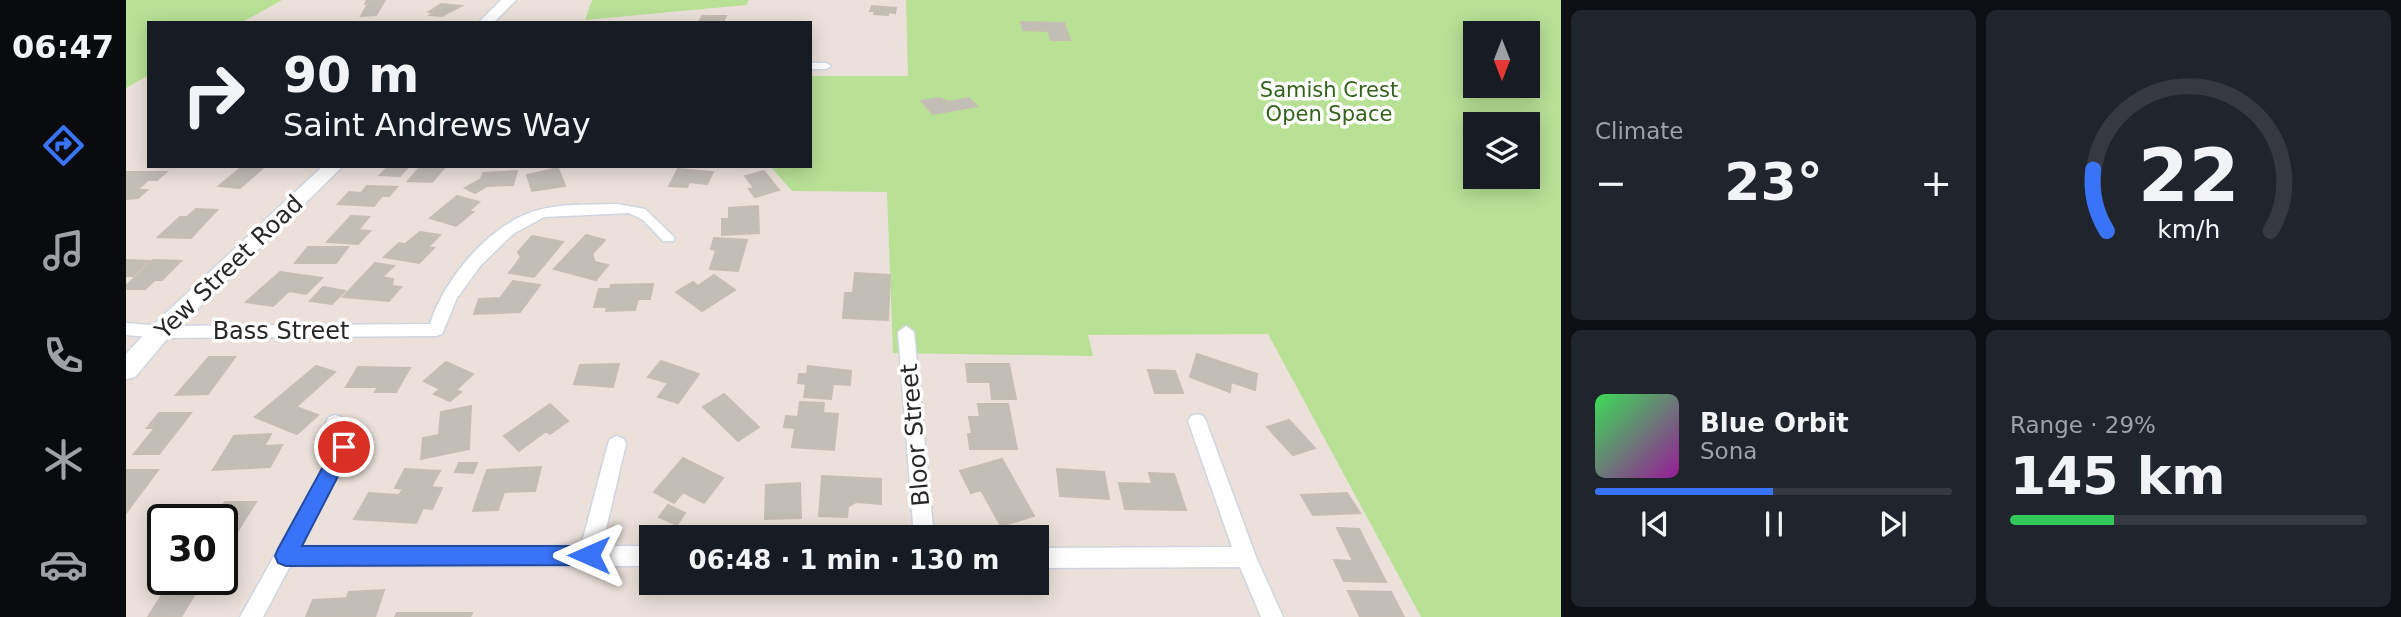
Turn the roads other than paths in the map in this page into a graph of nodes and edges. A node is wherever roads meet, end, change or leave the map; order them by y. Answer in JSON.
{"nodes":[{"id":1,"x":509,"y":0,"type":"edge"},
{"id":2,"x":487,"y":21,"type":"edge"},
{"id":3,"x":812,"y":66,"type":"edge"},
{"id":4,"x":826,"y":66,"type":"dead end"},
{"id":5,"x":332,"y":168,"type":"edge"},
{"id":6,"x":668,"y":238,"type":"dead end"},
{"id":7,"x":126,"y":329,"type":"edge"},
{"id":8,"x":160,"y":332,"type":"junction"},
{"id":9,"x":905,"y":332,"type":"dead end"},
{"id":10,"x":126,"y":370,"type":"edge"},
{"id":11,"x":1197,"y":421,"type":"dead end"},
{"id":12,"x":335,"y":422,"type":"dead end"},
{"id":13,"x":617,"y":443,"type":"dead end"},
{"id":14,"x":923,"y":525,"type":"edge"},
{"id":15,"x":589,"y":555,"type":"junction"},
{"id":16,"x":286,"y":556,"type":"junction"},
{"id":17,"x":639,"y":556,"type":"edge"},
{"id":18,"x":1246,"y":556,"type":"junction"},
{"id":19,"x":1049,"y":558,"type":"edge"},
{"id":20,"x":251,"y":617,"type":"edge"},
{"id":21,"x":1272,"y":617,"type":"edge"}],
"edges":[{"from":1,"to":2,"type":"street"},
{"from":3,"to":4,"type":"street"},
{"from":5,"to":8,"type":"street","name":"Yew Street Road"},
{"from":6,"to":8,"type":"street","name":"Bass Street"},
{"from":7,"to":8,"type":"street","name":"Bass Street"},
{"from":8,"to":10,"type":"street","name":"Yew Street Road"},
{"from":9,"to":14,"type":"street","name":"Bloor Street"},
{"from":11,"to":18,"type":"street"},
{"from":12,"to":16,"type":"street"},
{"from":13,"to":15,"type":"street"},
{"from":15,"to":16,"type":"street"},
{"from":15,"to":17,"type":"street"},
{"from":16,"to":20,"type":"street"},
{"from":18,"to":19,"type":"street"},
{"from":18,"to":21,"type":"street"}]}
